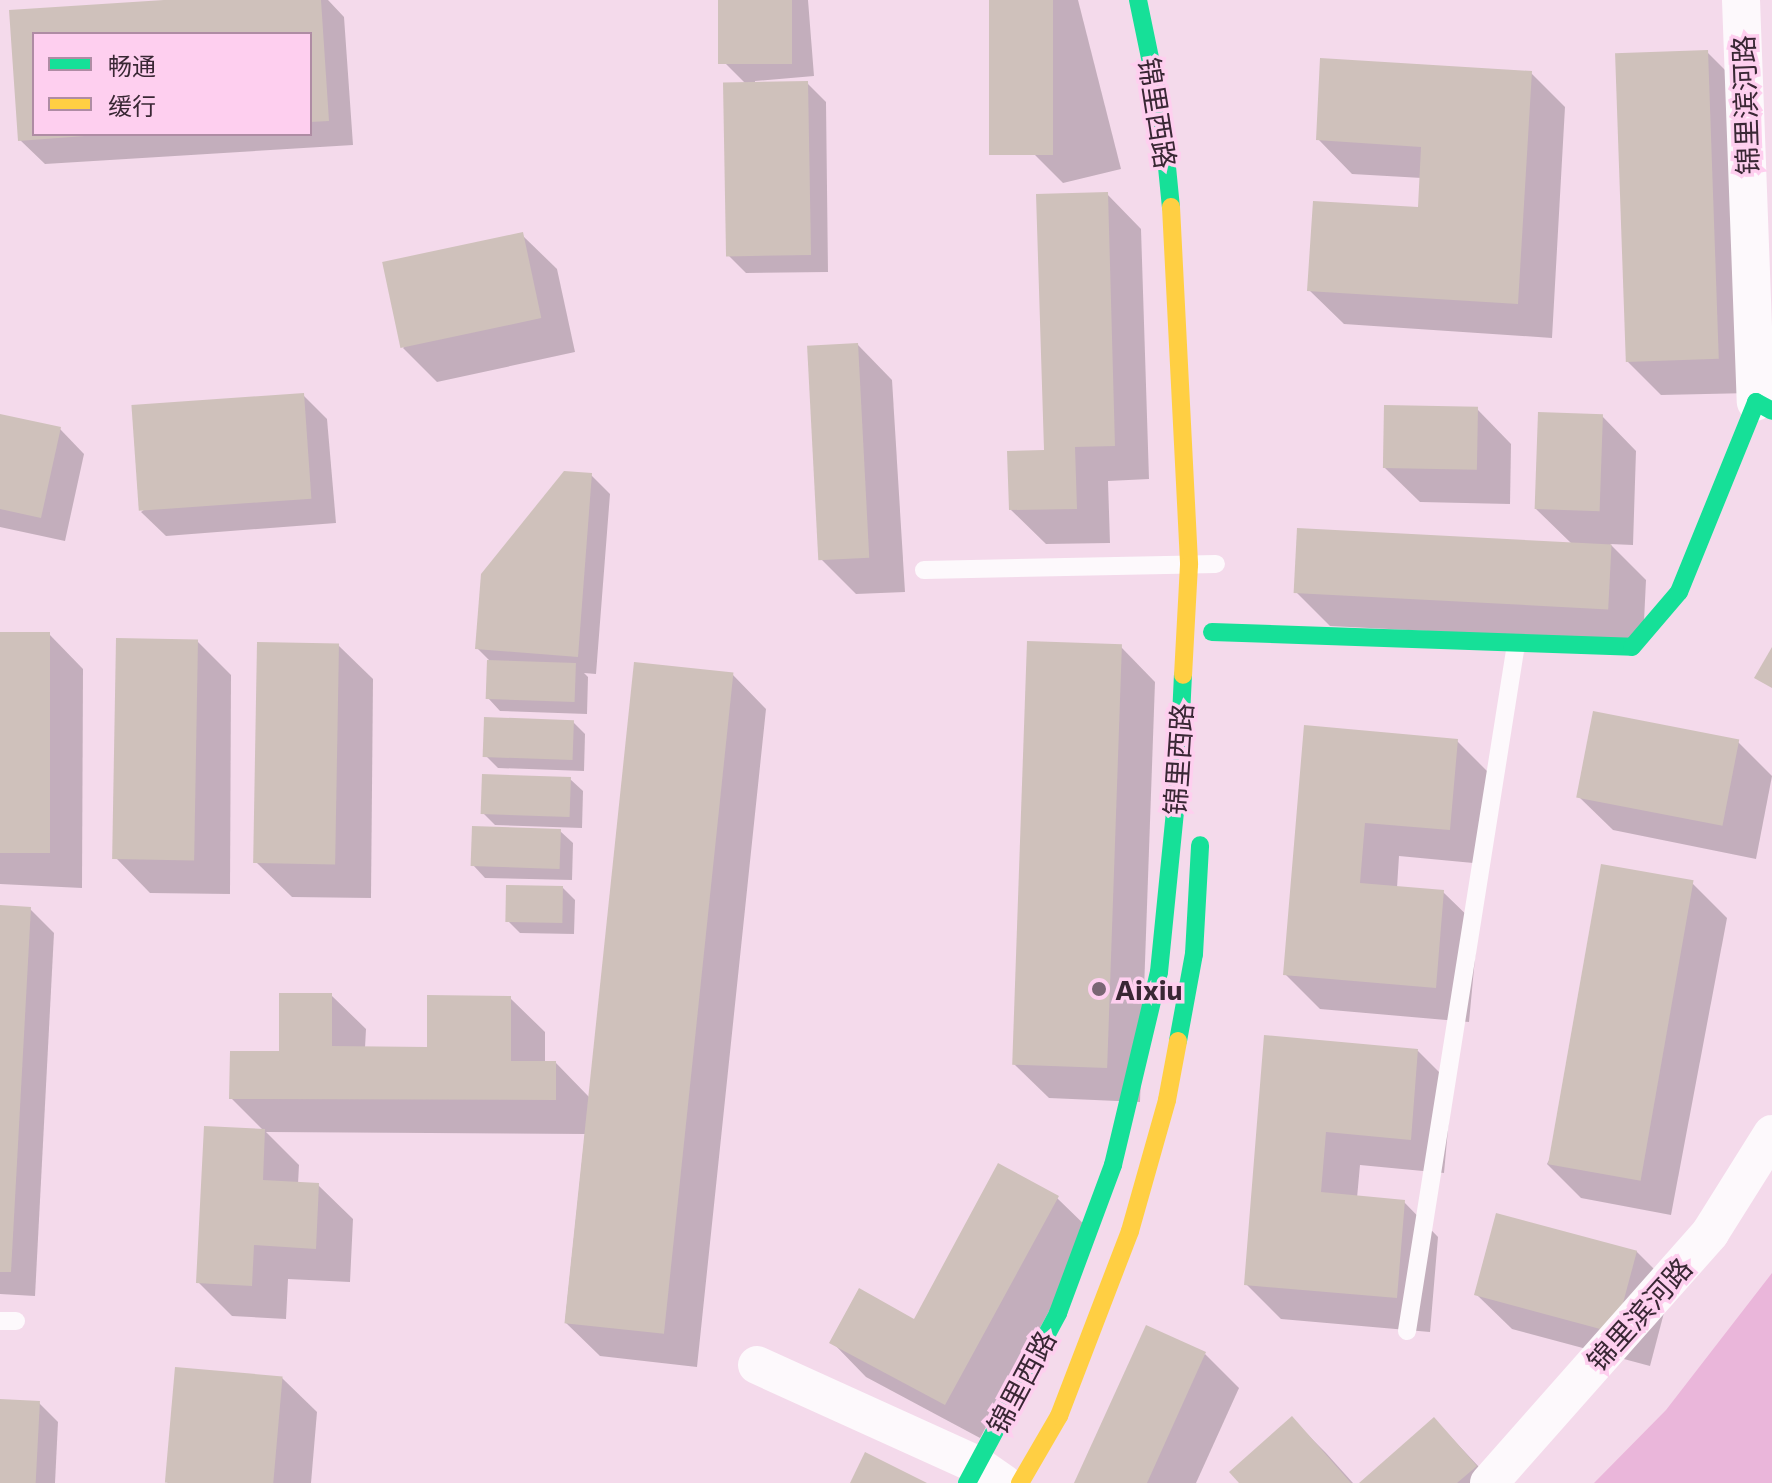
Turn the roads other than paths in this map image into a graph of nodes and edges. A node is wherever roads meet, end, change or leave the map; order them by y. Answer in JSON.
{"nodes":[{"id":1,"x":1138,"y":0,"type":"edge"},
{"id":2,"x":1741,"y":0,"type":"edge"},
{"id":3,"x":1764,"y":407,"type":"edge"},
{"id":4,"x":1215,"y":564,"type":"dead end"},
{"id":5,"x":1189,"y":565,"type":"junction"},
{"id":6,"x":924,"y":570,"type":"dead end"},
{"id":7,"x":1212,"y":633,"type":"dead end"},
{"id":8,"x":1516,"y":644,"type":"junction"},
{"id":9,"x":1201,"y":830,"type":"dead end"},
{"id":10,"x":1772,"y":1134,"type":"edge"},
{"id":11,"x":1407,"y":1331,"type":"dead end"},
{"id":12,"x":757,"y":1365,"type":"dead end"},
{"id":13,"x":982,"y":1477,"type":"edge"},
{"id":14,"x":1020,"y":1483,"type":"edge"},
{"id":15,"x":1489,"y":1483,"type":"edge"}],
"edges":[{"from":1,"to":5,"type":"main road","name":"锦里西路"},
{"from":2,"to":3,"type":"street","name":"锦里滨河路"},
{"from":3,"to":8,"type":"main road"},
{"from":4,"to":5,"type":"lane"},
{"from":5,"to":6,"type":"lane"},
{"from":5,"to":13,"type":"main road","name":"锦里西路"},
{"from":7,"to":8,"type":"main road"},
{"from":8,"to":11,"type":"lane"},
{"from":9,"to":14,"type":"main road","name":"锦里西路"},
{"from":10,"to":15,"type":"street","name":"锦里滨河路"},
{"from":12,"to":13,"type":"street"}]}
